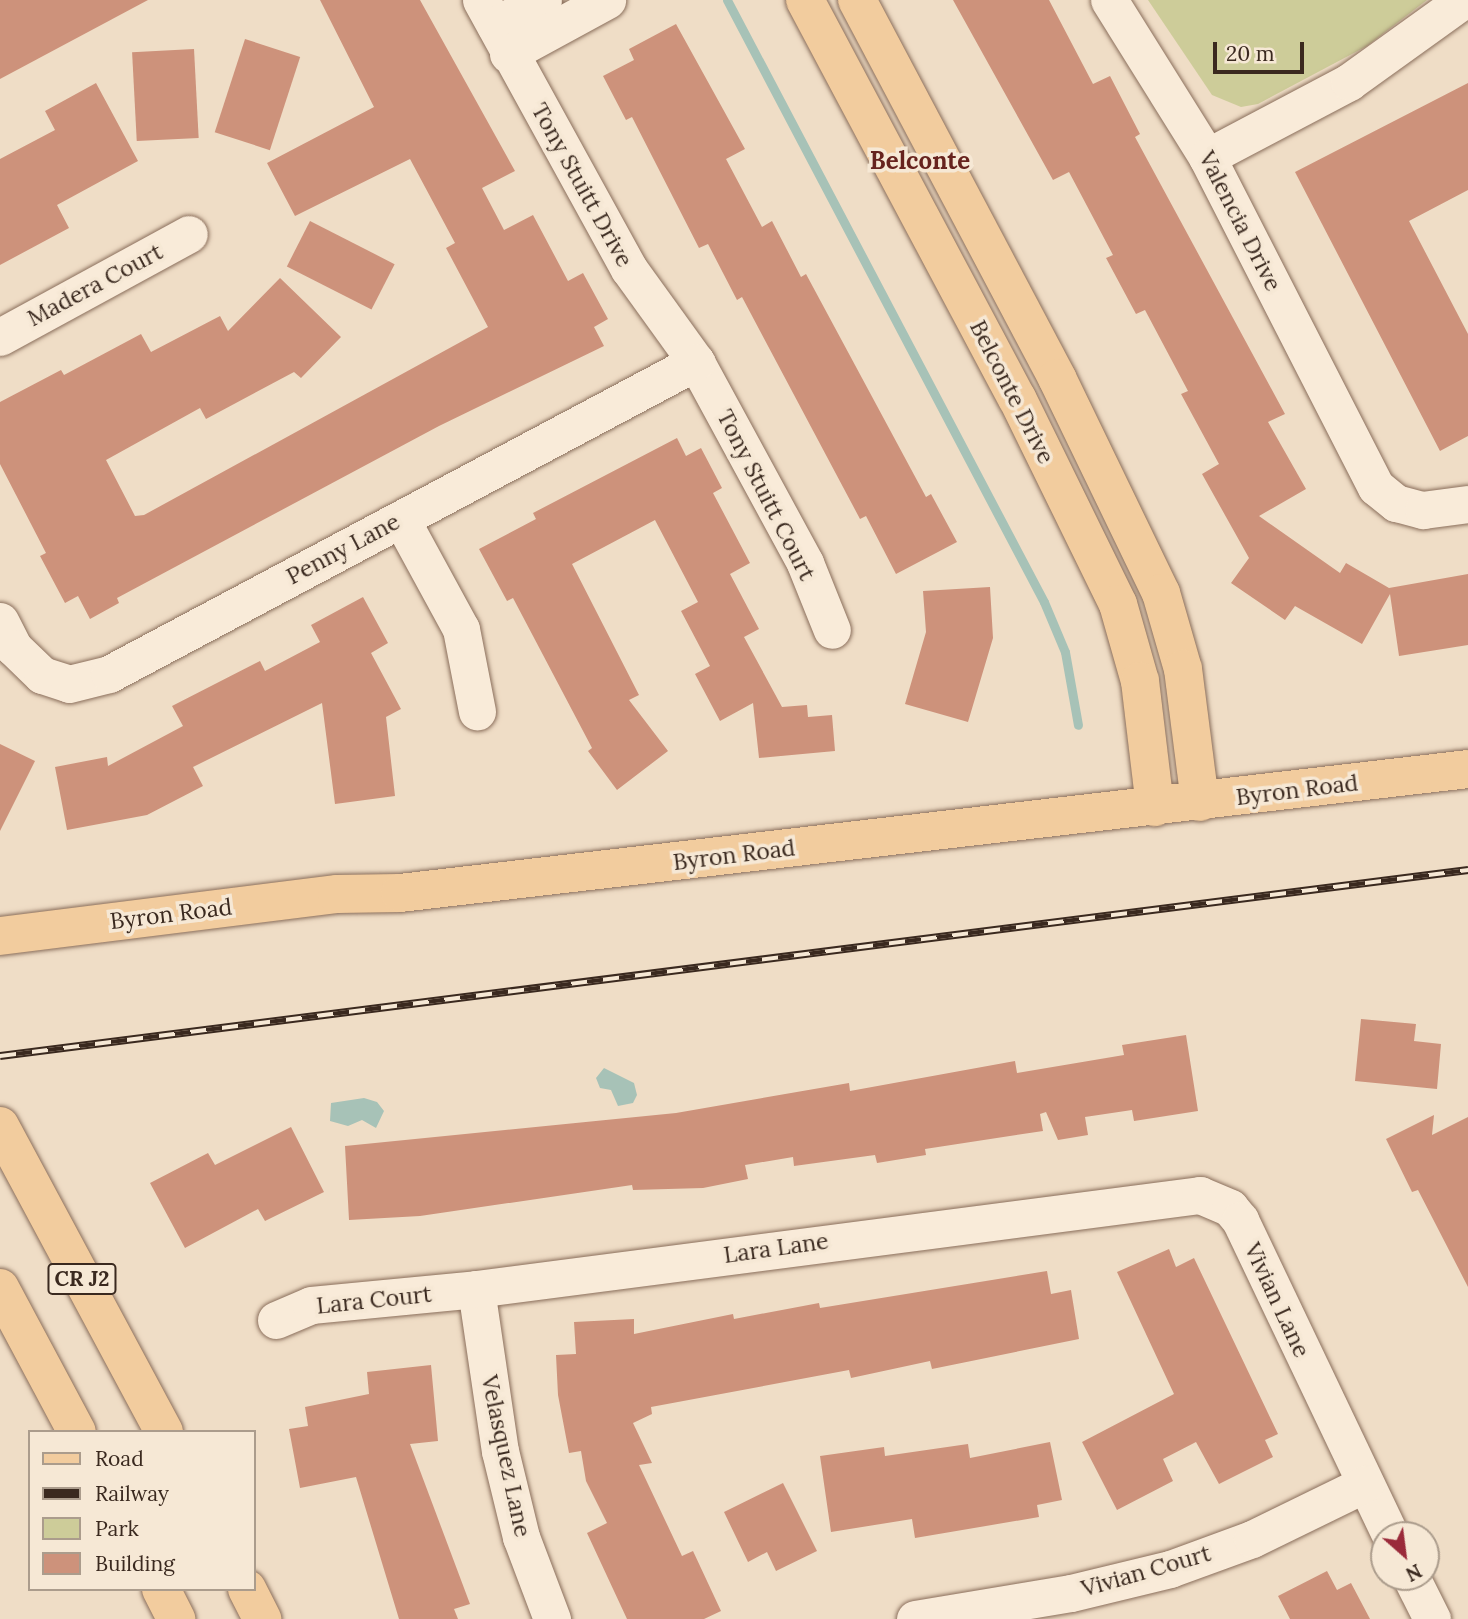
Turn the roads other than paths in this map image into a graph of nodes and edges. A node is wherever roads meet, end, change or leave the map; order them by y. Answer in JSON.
{"nodes":[{"id":1,"x":544,"y":0,"type":"edge"},
{"id":2,"x":607,"y":0,"type":"edge"},
{"id":3,"x":805,"y":0,"type":"edge"},
{"id":4,"x":857,"y":0,"type":"edge"},
{"id":5,"x":1109,"y":0,"type":"edge"},
{"id":6,"x":1463,"y":0,"type":"edge"},
{"id":7,"x":495,"y":26,"type":"edge"},
{"id":8,"x":1207,"y":157,"type":"junction"},
{"id":9,"x":189,"y":234,"type":"dead end"},
{"id":10,"x":0,"y":337,"type":"edge"},
{"id":11,"x":696,"y":362,"type":"junction"},
{"id":12,"x":1468,"y":504,"type":"edge"},
{"id":13,"x":401,"y":519,"type":"junction"},
{"id":14,"x":1,"y":623,"type":"edge"},
{"id":15,"x":832,"y":630,"type":"dead end"},
{"id":16,"x":477,"y":711,"type":"dead end"},
{"id":17,"x":1468,"y":769,"type":"edge"},
{"id":18,"x":1200,"y":802,"type":"junction"},
{"id":19,"x":1155,"y":807,"type":"junction"},
{"id":20,"x":0,"y":936,"type":"edge"},
{"id":21,"x":0,"y":1126,"type":"edge"},
{"id":22,"x":1076,"y":1208,"type":"joint"},
{"id":23,"x":0,"y":1288,"type":"edge"},
{"id":24,"x":476,"y":1289,"type":"junction"},
{"id":25,"x":276,"y":1320,"type":"dead end"},
{"id":26,"x":76,"y":1430,"type":"edge"},
{"id":27,"x":163,"y":1430,"type":"edge"},
{"id":28,"x":1365,"y":1484,"type":"junction"},
{"id":29,"x":1383,"y":1521,"type":"edge"},
{"id":30,"x":162,"y":1591,"type":"edge"},
{"id":31,"x":248,"y":1591,"type":"edge"},
{"id":32,"x":1418,"y":1591,"type":"edge"},
{"id":33,"x":176,"y":1619,"type":"edge"},
{"id":34,"x":262,"y":1619,"type":"edge"},
{"id":35,"x":552,"y":1619,"type":"edge"},
{"id":36,"x":915,"y":1619,"type":"edge"},
{"id":37,"x":1432,"y":1619,"type":"edge"}],
"edges":[{"from":1,"to":7,"type":"street"},
{"from":2,"to":7,"type":"street"},
{"from":3,"to":19,"type":"main road","name":"Belconte Drive"},
{"from":4,"to":18,"type":"main road","name":"Belconte Drive"},
{"from":5,"to":8,"type":"street","name":"Valencia Drive"},
{"from":6,"to":8,"type":"street"},
{"from":7,"to":11,"type":"street","name":"Tony Stuitt Drive"},
{"from":8,"to":12,"type":"street","name":"Valencia Drive"},
{"from":9,"to":10,"type":"street","name":"Madera Court"},
{"from":11,"to":13,"type":"street","name":"Penny Lane"},
{"from":11,"to":15,"type":"street","name":"Tony Stuitt Court"},
{"from":13,"to":14,"type":"street","name":"Penny Lane"},
{"from":13,"to":16,"type":"street"},
{"from":17,"to":18,"type":"main road","name":"Byron Road"},
{"from":18,"to":19,"type":"main road","name":"Byron Road"},
{"from":19,"to":20,"type":"main road","name":"Byron Road"},
{"from":21,"to":27,"type":"main road","number":"CR J2"},
{"from":22,"to":24,"type":"street","name":"Lara Lane"},
{"from":22,"to":28,"type":"street","name":"Vivian Lane"},
{"from":23,"to":26,"type":"main road"},
{"from":24,"to":25,"type":"street","name":"Lara Court"},
{"from":24,"to":35,"type":"street","name":"Velasquez Lane"},
{"from":28,"to":29,"type":"street","name":"Vivian Lane"},
{"from":28,"to":36,"type":"street","name":"Vivian Court"},
{"from":30,"to":33,"type":"main road"},
{"from":31,"to":34,"type":"main road"},
{"from":32,"to":37,"type":"street"}]}
